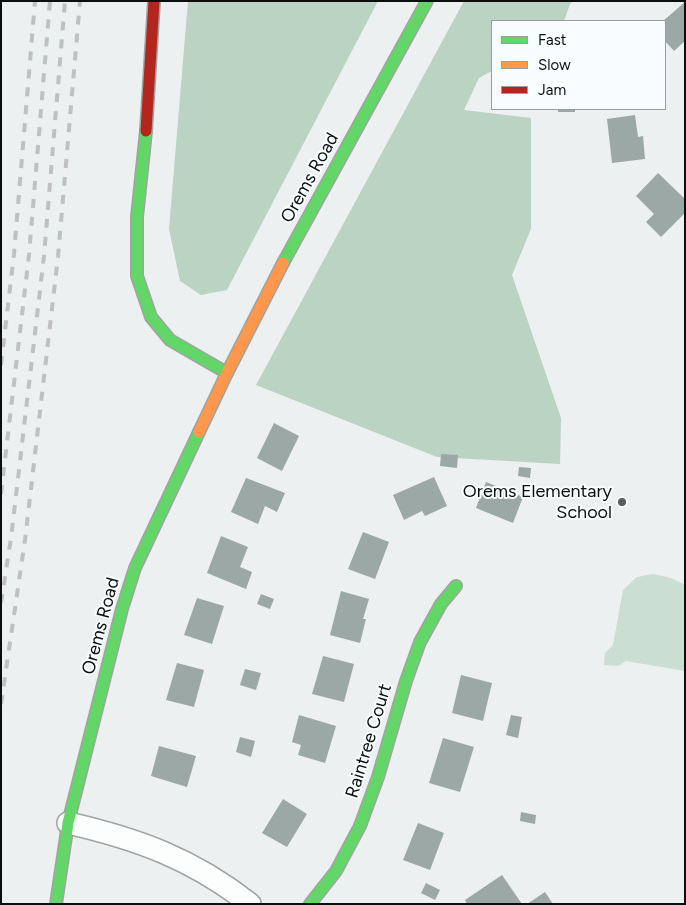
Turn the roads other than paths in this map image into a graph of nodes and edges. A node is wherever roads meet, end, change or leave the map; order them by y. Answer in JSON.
{"nodes":[{"id":1,"x":154,"y":1,"type":"edge"},
{"id":2,"x":427,"y":1,"type":"edge"},
{"id":3,"x":227,"y":373,"type":"junction"},
{"id":4,"x":456,"y":586,"type":"dead end"},
{"id":5,"x":68,"y":823,"type":"junction"},
{"id":6,"x":56,"y":904,"type":"edge"},
{"id":7,"x":250,"y":904,"type":"edge"},
{"id":8,"x":310,"y":904,"type":"edge"}],
"edges":[{"from":1,"to":3,"type":"street"},
{"from":2,"to":3,"type":"street","name":"Orems Road"},
{"from":3,"to":5,"type":"street","name":"Orems Road"},
{"from":4,"to":8,"type":"street","name":"Raintree Court"},
{"from":5,"to":6,"type":"street","name":"Orems Road"},
{"from":5,"to":7,"type":"street"}]}
